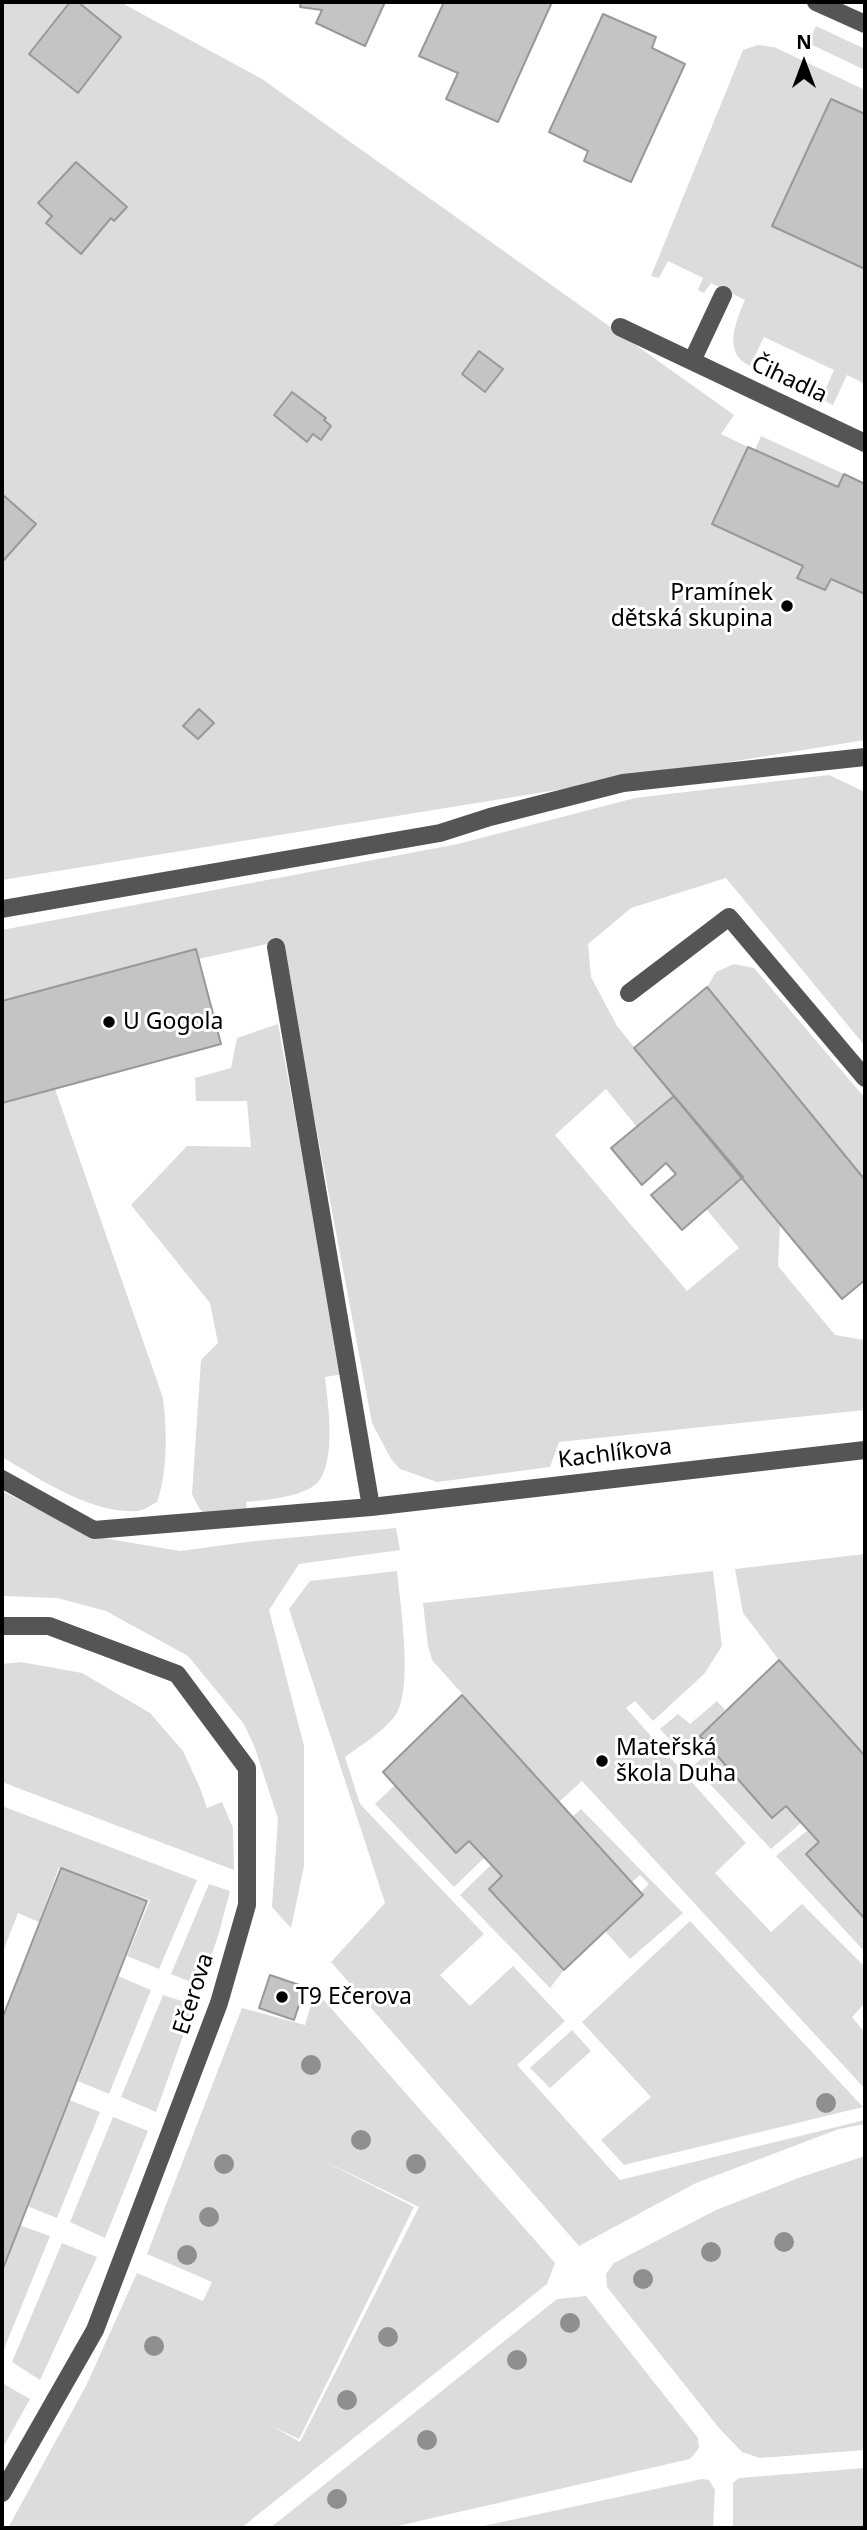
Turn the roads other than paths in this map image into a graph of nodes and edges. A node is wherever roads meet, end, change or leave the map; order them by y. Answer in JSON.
{"nodes":[{"id":1,"x":816,"y":2,"type":"edge"},
{"id":2,"x":865,"y":24,"type":"edge"},
{"id":3,"x":723,"y":295,"type":"dead end"},
{"id":4,"x":620,"y":327,"type":"dead end"},
{"id":5,"x":692,"y":361,"type":"junction"},
{"id":6,"x":865,"y":443,"type":"edge"},
{"id":7,"x":865,"y":757,"type":"edge"},
{"id":8,"x":2,"y":909,"type":"edge"},
{"id":9,"x":276,"y":947,"type":"dead end"},
{"id":10,"x":629,"y":993,"type":"dead end"},
{"id":11,"x":865,"y":1078,"type":"edge"},
{"id":12,"x":865,"y":1450,"type":"edge"},
{"id":13,"x":2,"y":1479,"type":"edge"},
{"id":14,"x":371,"y":1507,"type":"junction"},
{"id":15,"x":2,"y":1626,"type":"edge"},
{"id":16,"x":2,"y":2493,"type":"edge"}],
"edges":[{"from":1,"to":2,"type":"street"},
{"from":3,"to":5,"type":"street"},
{"from":4,"to":5,"type":"street","name":"Čihadla"},
{"from":5,"to":6,"type":"street","name":"Čihadla"},
{"from":7,"to":8,"type":"street"},
{"from":9,"to":14,"type":"street"},
{"from":10,"to":11,"type":"street"},
{"from":12,"to":14,"type":"street","name":"Kachlíkova"},
{"from":13,"to":14,"type":"street","name":"Kachlíkova"},
{"from":15,"to":16,"type":"street","name":"Ečerova"}]}
